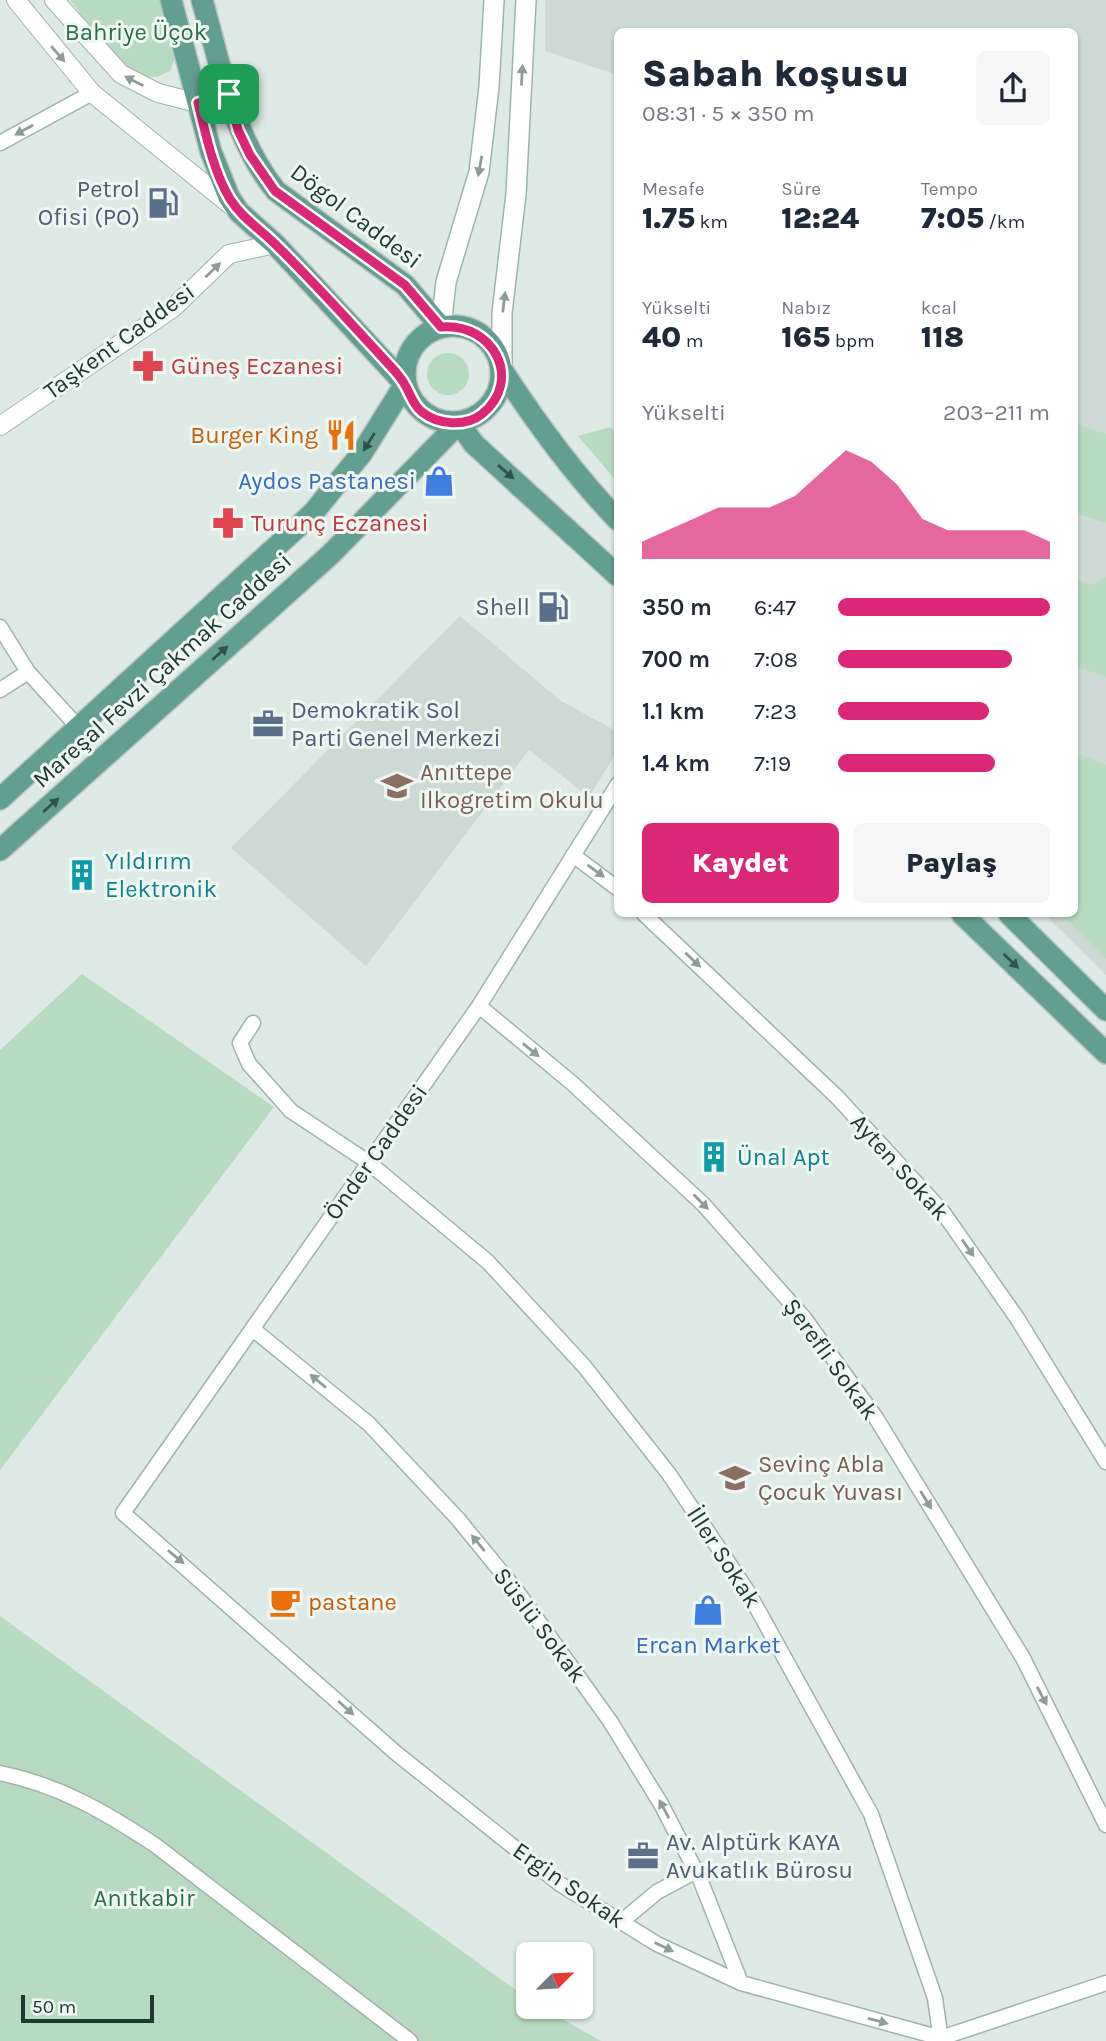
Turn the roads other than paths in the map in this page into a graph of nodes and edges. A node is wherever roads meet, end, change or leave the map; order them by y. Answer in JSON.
{"nodes":[{"id":1,"x":16,"y":0,"type":"edge"},
{"id":2,"x":54,"y":0,"type":"edge"},
{"id":3,"x":171,"y":0,"type":"edge"},
{"id":4,"x":202,"y":0,"type":"edge"},
{"id":5,"x":494,"y":0,"type":"edge"},
{"id":6,"x":526,"y":0,"type":"edge"},
{"id":7,"x":92,"y":93,"type":"junction"},
{"id":8,"x":229,"y":94,"type":"junction"},
{"id":9,"x":198,"y":103,"type":"junction"},
{"id":10,"x":0,"y":143,"type":"edge"},
{"id":11,"x":239,"y":212,"type":"junction"},
{"id":12,"x":275,"y":244,"type":"junction"},
{"id":13,"x":441,"y":327,"type":"junction"},
{"id":14,"x":502,"y":370,"type":"junction"},
{"id":15,"x":405,"y":384,"type":"junction"},
{"id":16,"x":459,"y":423,"type":"junction"},
{"id":17,"x":0,"y":426,"type":"edge"},
{"id":18,"x":614,"y":516,"type":"edge"},
{"id":19,"x":614,"y":572,"type":"edge"},
{"id":20,"x":0,"y":627,"type":"edge"},
{"id":21,"x":28,"y":672,"type":"junction"},
{"id":22,"x":0,"y":690,"type":"edge"},
{"id":23,"x":78,"y":727,"type":"junction"},
{"id":24,"x":614,"y":790,"type":"edge"},
{"id":25,"x":0,"y":799,"type":"edge"},
{"id":26,"x":0,"y":850,"type":"edge"},
{"id":27,"x":573,"y":855,"type":"junction"},
{"id":28,"x":614,"y":886,"type":"edge"},
{"id":29,"x":647,"y":917,"type":"edge"},
{"id":30,"x":965,"y":917,"type":"edge"},
{"id":31,"x":1012,"y":917,"type":"edge"},
{"id":32,"x":479,"y":1006,"type":"junction"},
{"id":33,"x":1106,"y":1010,"type":"edge"},
{"id":34,"x":253,"y":1023,"type":"dead end"},
{"id":35,"x":1106,"y":1053,"type":"edge"},
{"id":36,"x":368,"y":1162,"type":"junction"},
{"id":37,"x":254,"y":1330,"type":"junction"},
{"id":38,"x":1106,"y":1462,"type":"edge"},
{"id":39,"x":124,"y":1513,"type":"joint"},
{"id":40,"x":0,"y":1773,"type":"edge"},
{"id":41,"x":1106,"y":1825,"type":"edge"},
{"id":42,"x":696,"y":1871,"type":"junction"},
{"id":43,"x":621,"y":1922,"type":"junction"},
{"id":44,"x":741,"y":1983,"type":"junction"},
{"id":45,"x":1106,"y":1983,"type":"edge"},
{"id":46,"x":941,"y":2040,"type":"edge"},
{"id":47,"x":410,"y":2041,"type":"edge"}],
"edges":[{"from":1,"to":7,"type":"street","one_way":true},
{"from":9,"to":2,"type":"street","one_way":true},
{"from":3,"to":9,"type":"main road"},
{"from":4,"to":8,"type":"main road","name":"Dögol Caddesi"},
{"from":5,"to":13,"type":"main road","one_way":true},
{"from":14,"to":6,"type":"main road","one_way":true},
{"from":7,"to":10,"type":"street","one_way":true},
{"from":7,"to":11,"type":"street"},
{"from":8,"to":9,"type":"main road"},
{"from":8,"to":13,"type":"main road","name":"Dögol Caddesi"},
{"from":9,"to":11,"type":"main road"},
{"from":11,"to":12,"type":"main road"},
{"from":12,"to":15,"type":"main road"},
{"from":17,"to":12,"type":"street","name":"Taşkent Caddesi","one_way":true},
{"from":13,"to":14,"type":"main road"},
{"from":13,"to":15,"type":"main road"},
{"from":14,"to":16,"type":"main road"},
{"from":14,"to":18,"type":"main road"},
{"from":15,"to":16,"type":"main road"},
{"from":15,"to":23,"type":"main road","name":"Mareşal Fevzi Çakmak Caddesi","one_way":true},
{"from":16,"to":19,"type":"main road","one_way":true},
{"from":26,"to":16,"type":"main road","name":"Mareşal Fevzi Çakmak Caddesi","one_way":true},
{"from":20,"to":21,"type":"street"},
{"from":21,"to":22,"type":"street"},
{"from":21,"to":23,"type":"street"},
{"from":23,"to":25,"type":"main road","name":"Mareşal Fevzi Çakmak Caddesi"},
{"from":24,"to":27,"type":"street","name":"Önder Caddesi"},
{"from":27,"to":28,"type":"street","one_way":true},
{"from":27,"to":32,"type":"street","name":"Önder Caddesi"},
{"from":29,"to":38,"type":"street","name":"Ayten Sokak","one_way":true},
{"from":30,"to":35,"type":"main road","one_way":true},
{"from":31,"to":33,"type":"main road"},
{"from":32,"to":36,"type":"street","name":"Önder Caddesi"},
{"from":32,"to":41,"type":"street","name":"Şerefli Sokak","one_way":true},
{"from":34,"to":36,"type":"street","name":"İller Sokak"},
{"from":36,"to":37,"type":"street","name":"Önder Caddesi"},
{"from":36,"to":46,"type":"street","name":"İller Sokak"},
{"from":37,"to":39,"type":"street","name":"Önder Caddesi"},
{"from":42,"to":37,"type":"street","name":"Süslü Sokak","one_way":true},
{"from":39,"to":43,"type":"street","name":"Ergin Sokak","one_way":true},
{"from":40,"to":47,"type":"street"},
{"from":42,"to":43,"type":"street"},
{"from":42,"to":44,"type":"street","name":"Süslü Sokak"},
{"from":43,"to":44,"type":"street","name":"Ergin Sokak","one_way":true},
{"from":44,"to":46,"type":"street","name":"Ergin Sokak","one_way":true},
{"from":45,"to":46,"type":"street"}]}
